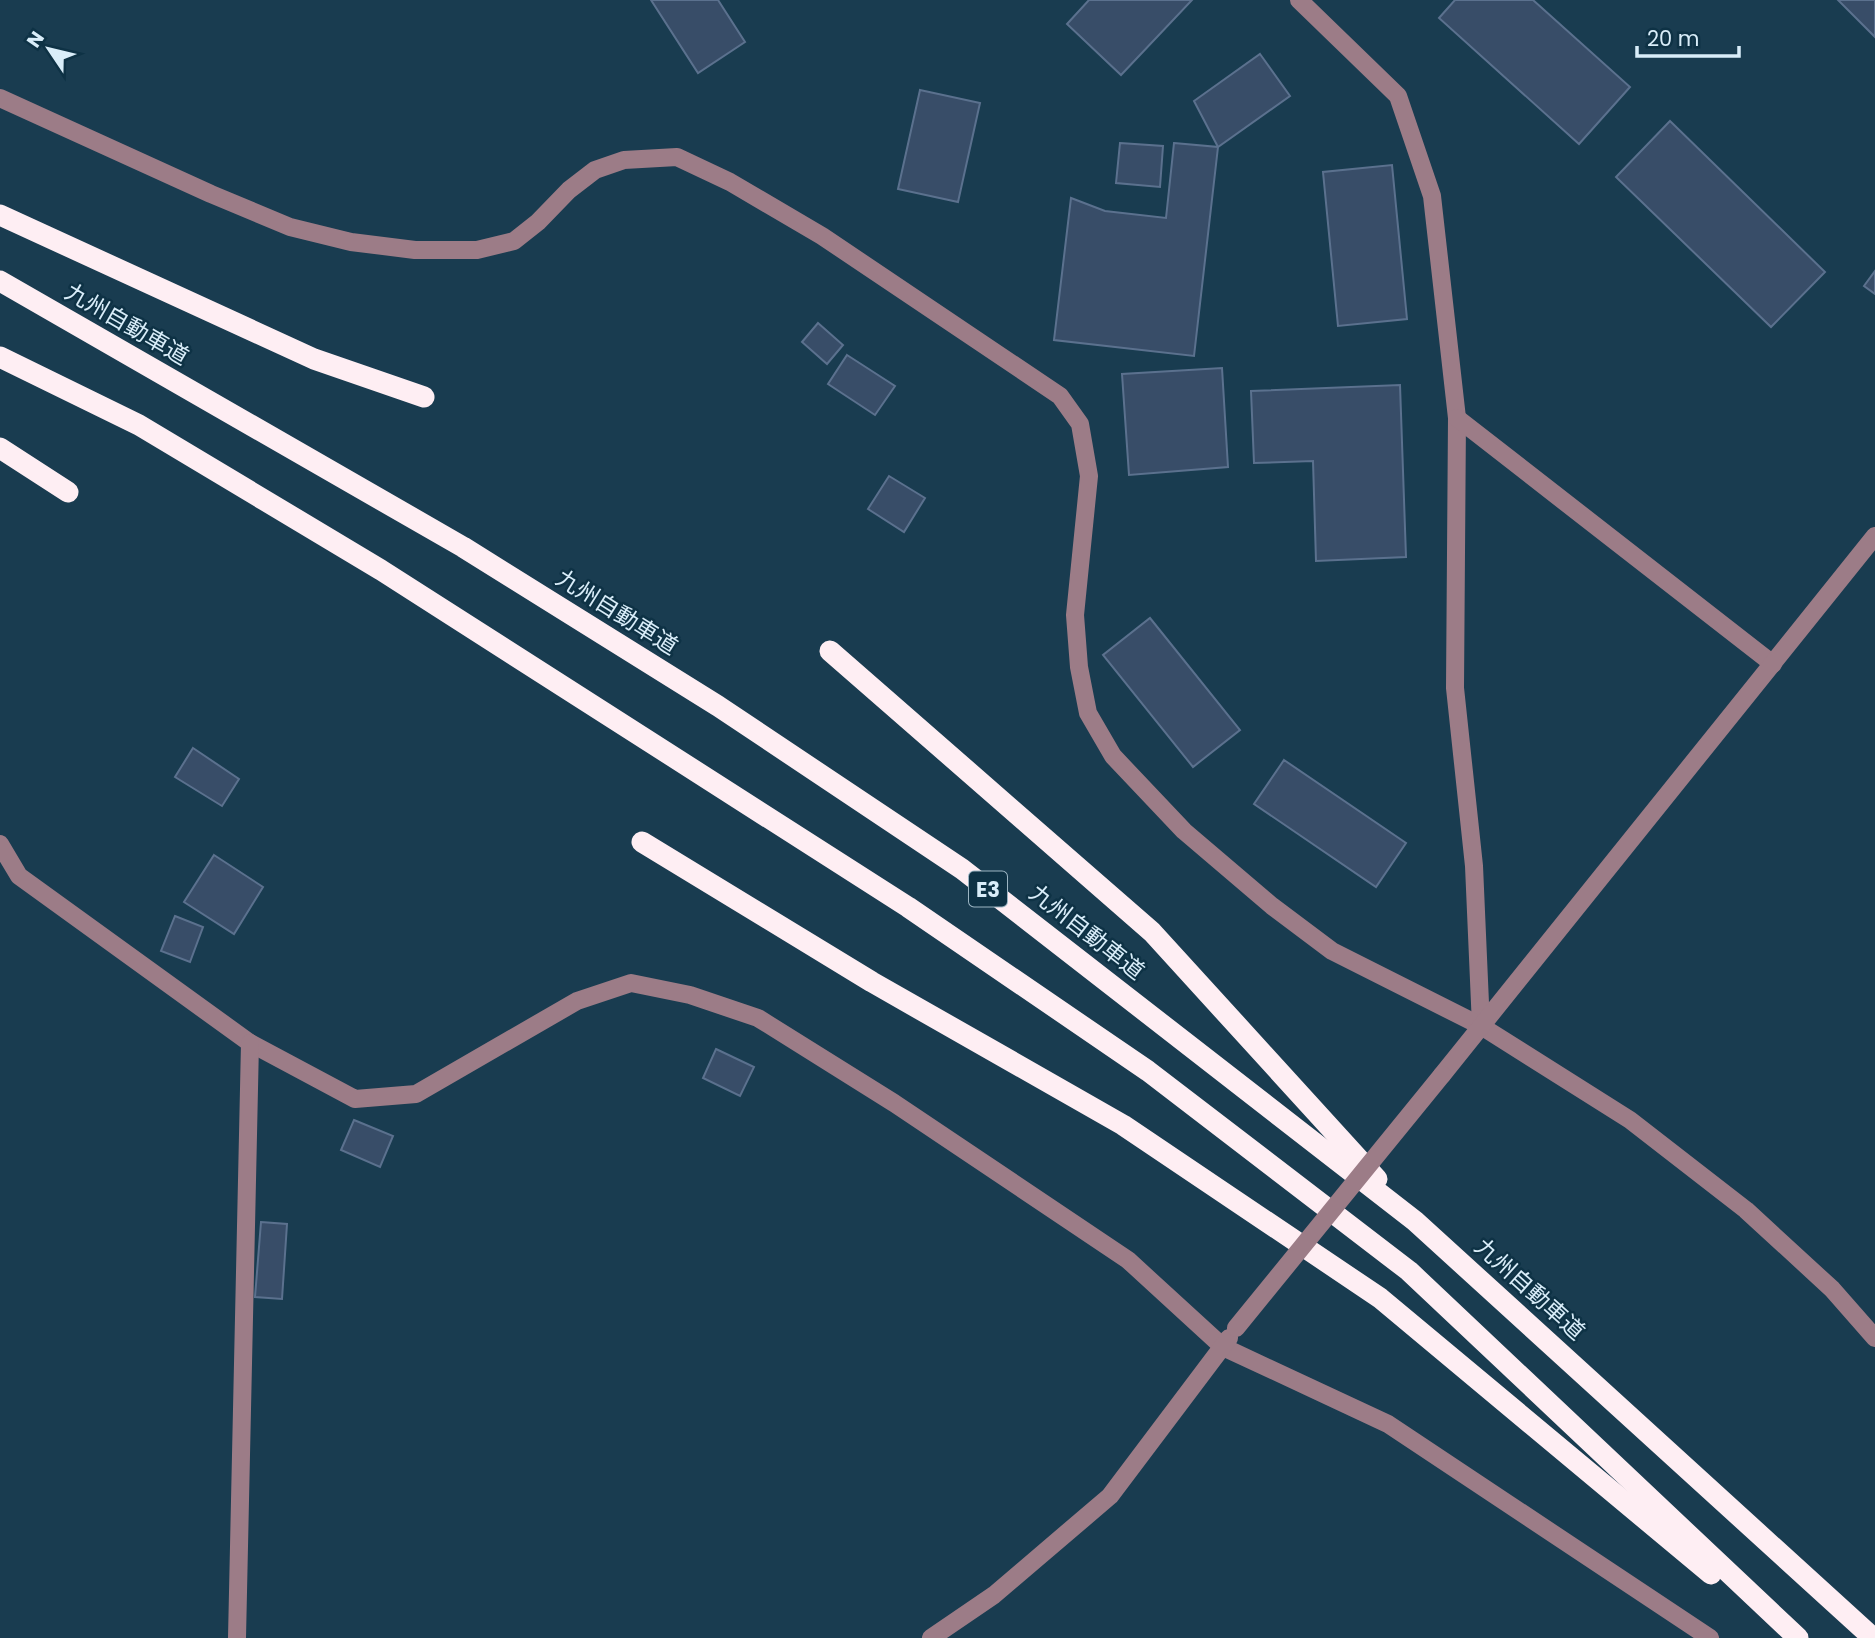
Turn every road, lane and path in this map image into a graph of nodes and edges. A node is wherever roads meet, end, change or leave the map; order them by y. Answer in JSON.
{"nodes":[{"id":1,"x":1299,"y":0,"type":"edge"},
{"id":2,"x":0,"y":98,"type":"edge"},
{"id":3,"x":0,"y":215,"type":"edge"},
{"id":4,"x":0,"y":281,"type":"edge"},
{"id":5,"x":0,"y":357,"type":"edge"},
{"id":6,"x":424,"y":397,"type":"dead end"},
{"id":7,"x":1457,"y":418,"type":"junction"},
{"id":8,"x":0,"y":448,"type":"edge"},
{"id":9,"x":68,"y":492,"type":"dead end"},
{"id":10,"x":1875,"y":536,"type":"edge"},
{"id":11,"x":830,"y":650,"type":"dead end"},
{"id":12,"x":1773,"y":664,"type":"junction"},
{"id":13,"x":642,"y":842,"type":"dead end"},
{"id":14,"x":0,"y":844,"type":"edge"},
{"id":15,"x":1481,"y":1026,"type":"junction"},
{"id":16,"x":250,"y":1043,"type":"junction"},
{"id":17,"x":1415,"y":1221,"type":"junction"},
{"id":18,"x":1875,"y":1338,"type":"edge"},
{"id":19,"x":1223,"y":1346,"type":"junction"},
{"id":20,"x":1705,"y":1637,"type":"edge"},
{"id":21,"x":237,"y":1638,"type":"edge"},
{"id":22,"x":931,"y":1638,"type":"edge"},
{"id":23,"x":1788,"y":1638,"type":"edge"},
{"id":24,"x":1798,"y":1638,"type":"edge"},
{"id":25,"x":1873,"y":1638,"type":"edge"}],
"edges":[{"from":1,"to":7,"type":"street"},
{"from":2,"to":15,"type":"street"},
{"from":3,"to":6,"type":"highway"},
{"from":4,"to":17,"type":"highway","name":"九州自動車道","number":"E3"},
{"from":5,"to":24,"type":"highway"},
{"from":7,"to":12,"type":"street"},
{"from":7,"to":15,"type":"street"},
{"from":8,"to":9,"type":"highway"},
{"from":10,"to":12,"type":"street"},
{"from":11,"to":17,"type":"highway"},
{"from":12,"to":15,"type":"street"},
{"from":13,"to":23,"type":"highway"},
{"from":14,"to":16,"type":"street"},
{"from":15,"to":18,"type":"street"},
{"from":15,"to":19,"type":"street","bridge":true},
{"from":16,"to":19,"type":"street"},
{"from":16,"to":21,"type":"street"},
{"from":17,"to":25,"type":"highway","name":"九州自動車道","number":"E3"},
{"from":19,"to":20,"type":"street"},
{"from":19,"to":22,"type":"street"}]}
